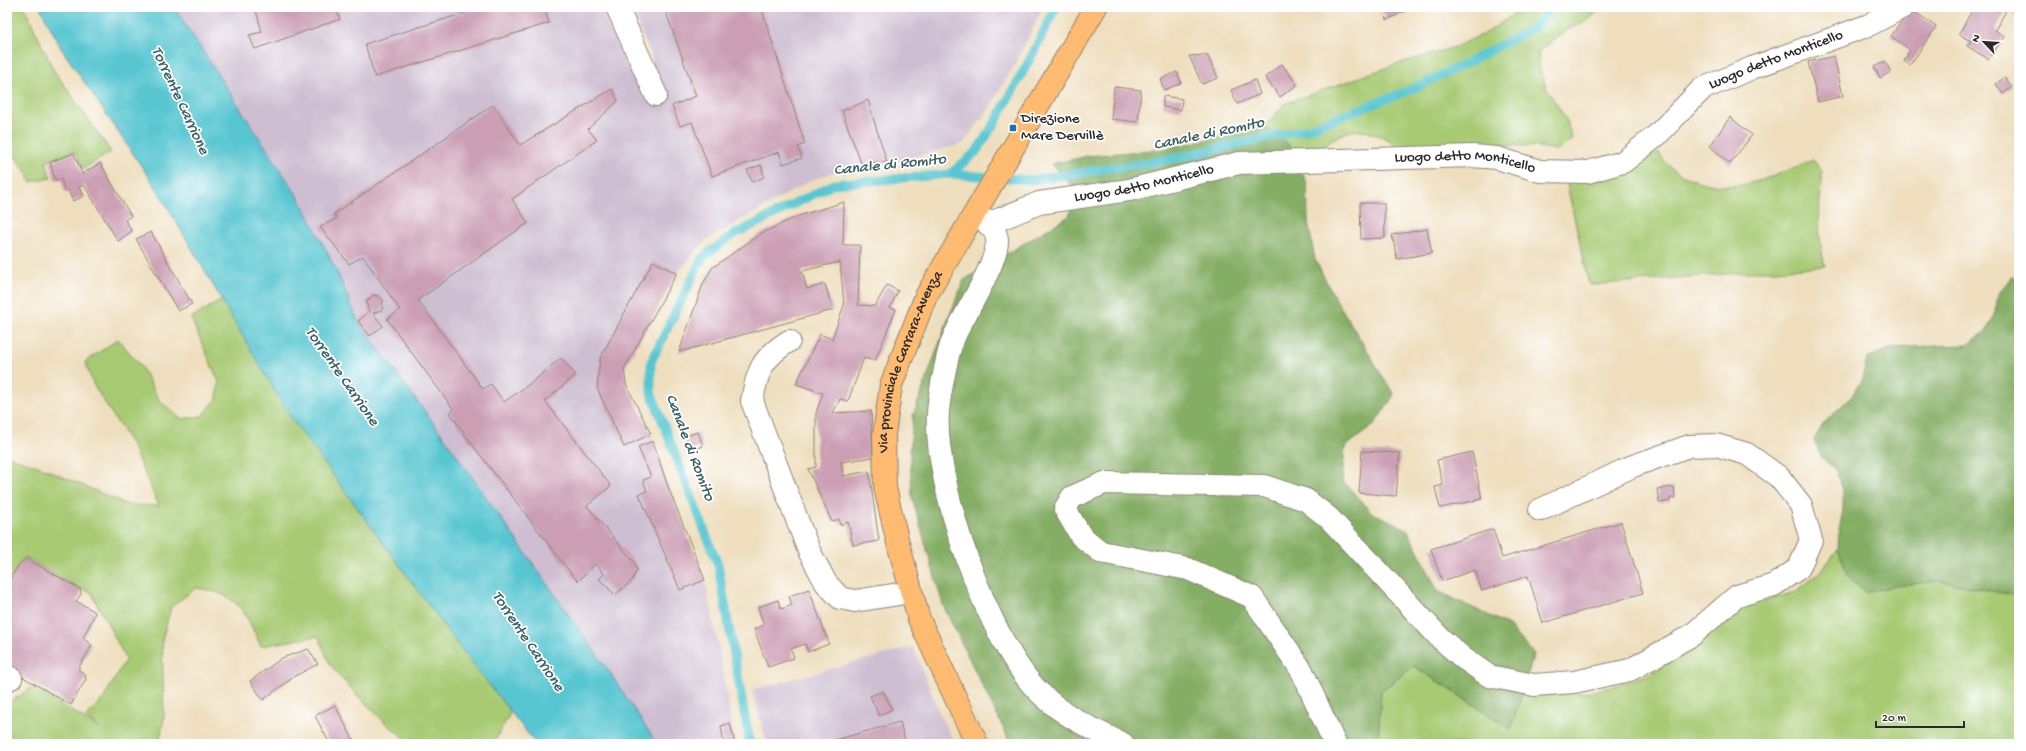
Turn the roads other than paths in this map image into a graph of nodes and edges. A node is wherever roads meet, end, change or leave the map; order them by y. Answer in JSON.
{"nodes":[{"id":1,"x":617,"y":7,"type":"edge"},
{"id":2,"x":1096,"y":7,"type":"edge"},
{"id":3,"x":1903,"y":7,"type":"edge"},
{"id":4,"x":656,"y":95,"type":"dead end"},
{"id":5,"x":982,"y":212,"type":"junction"},
{"id":6,"x":789,"y":341,"type":"dead end"},
{"id":7,"x":1540,"y":510,"type":"dead end"},
{"id":8,"x":911,"y":592,"type":"junction"},
{"id":9,"x":977,"y":744,"type":"edge"},
{"id":10,"x":1123,"y":744,"type":"edge"},
{"id":11,"x":1335,"y":744,"type":"edge"}],
"edges":[{"from":1,"to":4,"type":"street"},
{"from":2,"to":5,"type":"main road","name":"Via provinciale Carrara-Avenza"},
{"from":3,"to":5,"type":"street","name":"Luogo detto Monticello"},
{"from":5,"to":8,"type":"main road","name":"Via provinciale Carrara-Avenza"},
{"from":5,"to":10,"type":"street"},
{"from":6,"to":8,"type":"street"},
{"from":7,"to":11,"type":"street"},
{"from":8,"to":9,"type":"main road","name":"Via provinciale Carrara-Avenza"}]}
